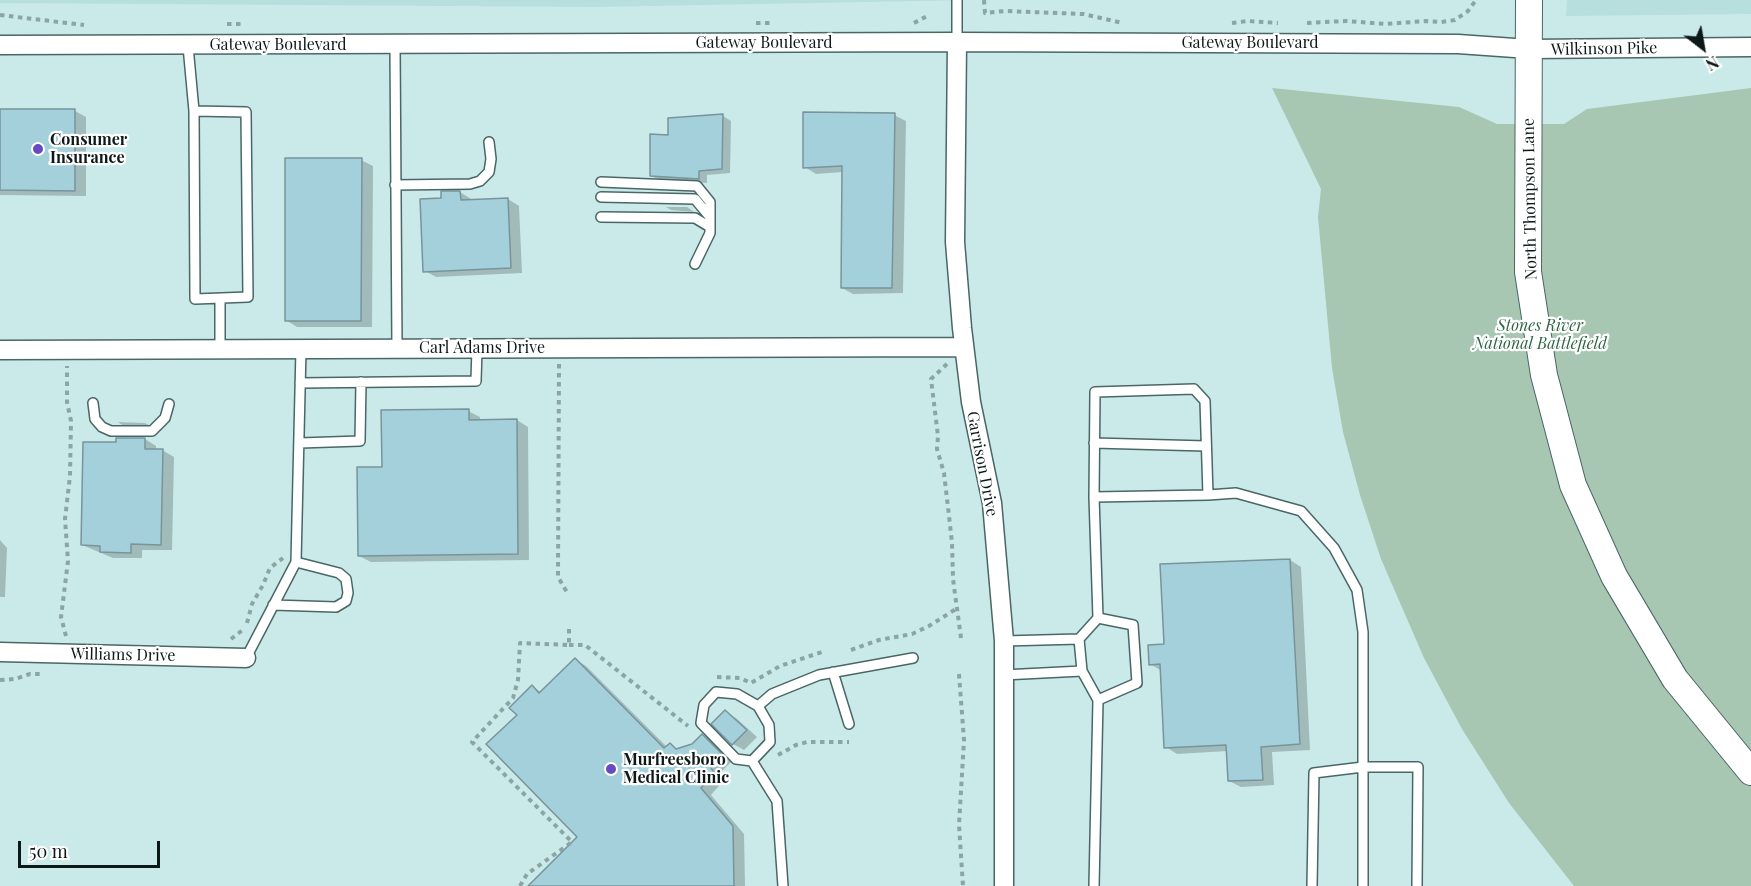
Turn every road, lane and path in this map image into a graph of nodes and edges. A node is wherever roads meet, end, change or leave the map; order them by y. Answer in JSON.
{"nodes":[{"id":1,"x":957,"y":0,"type":"edge"},
{"id":2,"x":984,"y":0,"type":"edge"},
{"id":3,"x":1476,"y":0,"type":"edge"},
{"id":4,"x":1528,"y":0,"type":"edge"},
{"id":5,"x":1283,"y":23,"type":"dead end"},
{"id":6,"x":1224,"y":24,"type":"dead end"},
{"id":7,"x":1304,"y":24,"type":"dead end"},
{"id":8,"x":1131,"y":25,"type":"dead end"},
{"id":9,"x":957,"y":42,"type":"junction"},
{"id":10,"x":0,"y":45,"type":"edge"},
{"id":11,"x":394,"y":45,"type":"junction"},
{"id":12,"x":188,"y":46,"type":"junction"},
{"id":13,"x":1751,"y":47,"type":"edge"},
{"id":14,"x":1528,"y":49,"type":"junction"},
{"id":15,"x":194,"y":111,"type":"junction"},
{"id":16,"x":489,"y":142,"type":"dead end"},
{"id":17,"x":601,"y":182,"type":"dead end"},
{"id":18,"x":395,"y":185,"type":"junction"},
{"id":19,"x":601,"y":197,"type":"dead end"},
{"id":20,"x":601,"y":217,"type":"dead end"},
{"id":21,"x":710,"y":217,"type":"junction"},
{"id":22,"x":710,"y":228,"type":"junction"},
{"id":23,"x":695,"y":264,"type":"dead end"},
{"id":24,"x":220,"y":299,"type":"junction"},
{"id":25,"x":964,"y":346,"type":"junction"},
{"id":26,"x":397,"y":348,"type":"junction"},
{"id":27,"x":477,"y":348,"type":"junction"},
{"id":28,"x":220,"y":349,"type":"junction"},
{"id":29,"x":301,"y":349,"type":"junction"},
{"id":30,"x":0,"y":350,"type":"edge"},
{"id":31,"x":67,"y":363,"type":"dead end"},
{"id":32,"x":559,"y":363,"type":"dead end"},
{"id":33,"x":361,"y":382,"type":"junction"},
{"id":34,"x":300,"y":383,"type":"junction"},
{"id":35,"x":93,"y":403,"type":"dead end"},
{"id":36,"x":169,"y":404,"type":"dead end"},
{"id":37,"x":300,"y":442,"type":"junction"},
{"id":38,"x":1094,"y":443,"type":"junction"},
{"id":39,"x":1206,"y":446,"type":"junction"},
{"id":40,"x":1208,"y":495,"type":"junction"},
{"id":41,"x":1094,"y":497,"type":"junction"},
{"id":42,"x":287,"y":556,"type":"dead end"},
{"id":43,"x":296,"y":562,"type":"junction"},
{"id":44,"x":568,"y":594,"type":"dead end"},
{"id":45,"x":273,"y":605,"type":"junction"},
{"id":46,"x":956,"y":609,"type":"junction"},
{"id":47,"x":1098,"y":618,"type":"junction"},
{"id":48,"x":569,"y":626,"type":"dead end"},
{"id":49,"x":55,"y":636,"type":"dead end"},
{"id":50,"x":66,"y":637,"type":"junction"},
{"id":51,"x":77,"y":637,"type":"dead end"},
{"id":52,"x":961,"y":638,"type":"dead end"},
{"id":53,"x":1079,"y":639,"type":"junction"},
{"id":54,"x":225,"y":640,"type":"dead end"},
{"id":55,"x":1004,"y":641,"type":"junction"},
{"id":56,"x":570,"y":645,"type":"junction"},
{"id":57,"x":851,"y":650,"type":"dead end"},
{"id":58,"x":0,"y":652,"type":"edge"},
{"id":59,"x":822,"y":652,"type":"dead end"},
{"id":60,"x":913,"y":657,"type":"dead end"},
{"id":61,"x":246,"y":658,"type":"joint"},
{"id":62,"x":1082,"y":671,"type":"junction"},
{"id":63,"x":832,"y":672,"type":"junction"},
{"id":64,"x":41,"y":674,"type":"dead end"},
{"id":65,"x":959,"y":674,"type":"dead end"},
{"id":66,"x":1004,"y":675,"type":"junction"},
{"id":67,"x":715,"y":677,"type":"dead end"},
{"id":68,"x":0,"y":680,"type":"edge"},
{"id":69,"x":1098,"y":700,"type":"junction"},
{"id":70,"x":759,"y":706,"type":"junction"},
{"id":71,"x":849,"y":724,"type":"dead end"},
{"id":72,"x":689,"y":726,"type":"dead end"},
{"id":73,"x":849,"y":742,"type":"dead end"},
{"id":74,"x":772,"y":759,"type":"dead end"},
{"id":75,"x":752,"y":761,"type":"junction"},
{"id":76,"x":1363,"y":767,"type":"junction"},
{"id":77,"x":1751,"y":772,"type":"edge"},
{"id":78,"x":520,"y":886,"type":"edge"},
{"id":79,"x":783,"y":886,"type":"edge"},
{"id":80,"x":963,"y":886,"type":"edge"},
{"id":81,"x":1004,"y":886,"type":"edge"},
{"id":82,"x":1094,"y":886,"type":"edge"},
{"id":83,"x":1312,"y":886,"type":"edge"},
{"id":84,"x":1363,"y":886,"type":"edge"},
{"id":85,"x":1417,"y":886,"type":"edge"}],
"edges":[{"from":1,"to":9,"type":"lane"},
{"from":2,"to":8,"type":"path"},
{"from":3,"to":7,"type":"path"},
{"from":4,"to":14,"type":"main road","name":"North Thompson Lane"},
{"from":5,"to":6,"type":"path"},
{"from":9,"to":11,"type":"street","name":"Gateway Boulevard"},
{"from":9,"to":14,"type":"street","name":"Gateway Boulevard"},
{"from":9,"to":25,"type":"street","name":"Garrison Drive"},
{"from":10,"to":12,"type":"street","name":"Gateway Boulevard"},
{"from":11,"to":12,"type":"street","name":"Gateway Boulevard"},
{"from":11,"to":18,"type":"lane"},
{"from":12,"to":15,"type":"lane"},
{"from":13,"to":14,"type":"street","name":"Wilkinson Pike"},
{"from":14,"to":77,"type":"main road","name":"North Thompson Lane"},
{"from":15,"to":24,"type":"lane"},
{"from":15,"to":24,"type":"lane"},
{"from":16,"to":18,"type":"lane"},
{"from":17,"to":21,"type":"lane"},
{"from":18,"to":26,"type":"lane"},
{"from":19,"to":21,"type":"lane"},
{"from":20,"to":22,"type":"lane"},
{"from":21,"to":22,"type":"lane"},
{"from":22,"to":23,"type":"lane"},
{"from":24,"to":28,"type":"lane"},
{"from":25,"to":27,"type":"street","name":"Carl Adams Drive"},
{"from":25,"to":46,"type":"path"},
{"from":25,"to":55,"type":"street","name":"Garrison Drive"},
{"from":26,"to":27,"type":"street","name":"Carl Adams Drive"},
{"from":26,"to":29,"type":"street","name":"Carl Adams Drive"},
{"from":27,"to":33,"type":"lane"},
{"from":28,"to":29,"type":"street","name":"Carl Adams Drive"},
{"from":28,"to":30,"type":"street","name":"Carl Adams Drive"},
{"from":29,"to":34,"type":"lane"},
{"from":31,"to":50,"type":"path"},
{"from":32,"to":44,"type":"path"},
{"from":33,"to":34,"type":"lane"},
{"from":33,"to":37,"type":"lane"},
{"from":34,"to":37,"type":"lane"},
{"from":35,"to":36,"type":"lane"},
{"from":37,"to":43,"type":"lane"},
{"from":38,"to":39,"type":"lane"},
{"from":38,"to":39,"type":"lane"},
{"from":38,"to":41,"type":"lane"},
{"from":39,"to":40,"type":"lane"},
{"from":40,"to":41,"type":"lane"},
{"from":40,"to":76,"type":"lane"},
{"from":41,"to":47,"type":"lane"},
{"from":42,"to":54,"type":"path"},
{"from":43,"to":45,"type":"lane"},
{"from":43,"to":45,"type":"lane"},
{"from":45,"to":61,"type":"lane"},
{"from":46,"to":52,"type":"path"},
{"from":46,"to":57,"type":"path"},
{"from":47,"to":53,"type":"lane"},
{"from":47,"to":69,"type":"lane"},
{"from":48,"to":56,"type":"path"},
{"from":49,"to":50,"type":"path"},
{"from":50,"to":51,"type":"path"},
{"from":53,"to":55,"type":"lane"},
{"from":53,"to":62,"type":"lane"},
{"from":55,"to":66,"type":"street","name":"Garrison Drive"},
{"from":56,"to":72,"type":"path"},
{"from":56,"to":78,"type":"path"},
{"from":58,"to":61,"type":"street","name":"Williams Drive"},
{"from":59,"to":67,"type":"path"},
{"from":60,"to":63,"type":"lane"},
{"from":62,"to":66,"type":"lane"},
{"from":62,"to":69,"type":"lane"},
{"from":63,"to":70,"type":"lane"},
{"from":63,"to":71,"type":"lane"},
{"from":64,"to":68,"type":"path"},
{"from":65,"to":80,"type":"path"},
{"from":66,"to":81,"type":"street","name":"Garrison Drive"},
{"from":69,"to":82,"type":"lane"},
{"from":70,"to":75,"type":"lane"},
{"from":70,"to":75,"type":"lane"},
{"from":73,"to":74,"type":"path"},
{"from":75,"to":79,"type":"lane"},
{"from":76,"to":83,"type":"lane"},
{"from":76,"to":84,"type":"lane"},
{"from":76,"to":85,"type":"lane"}]}
